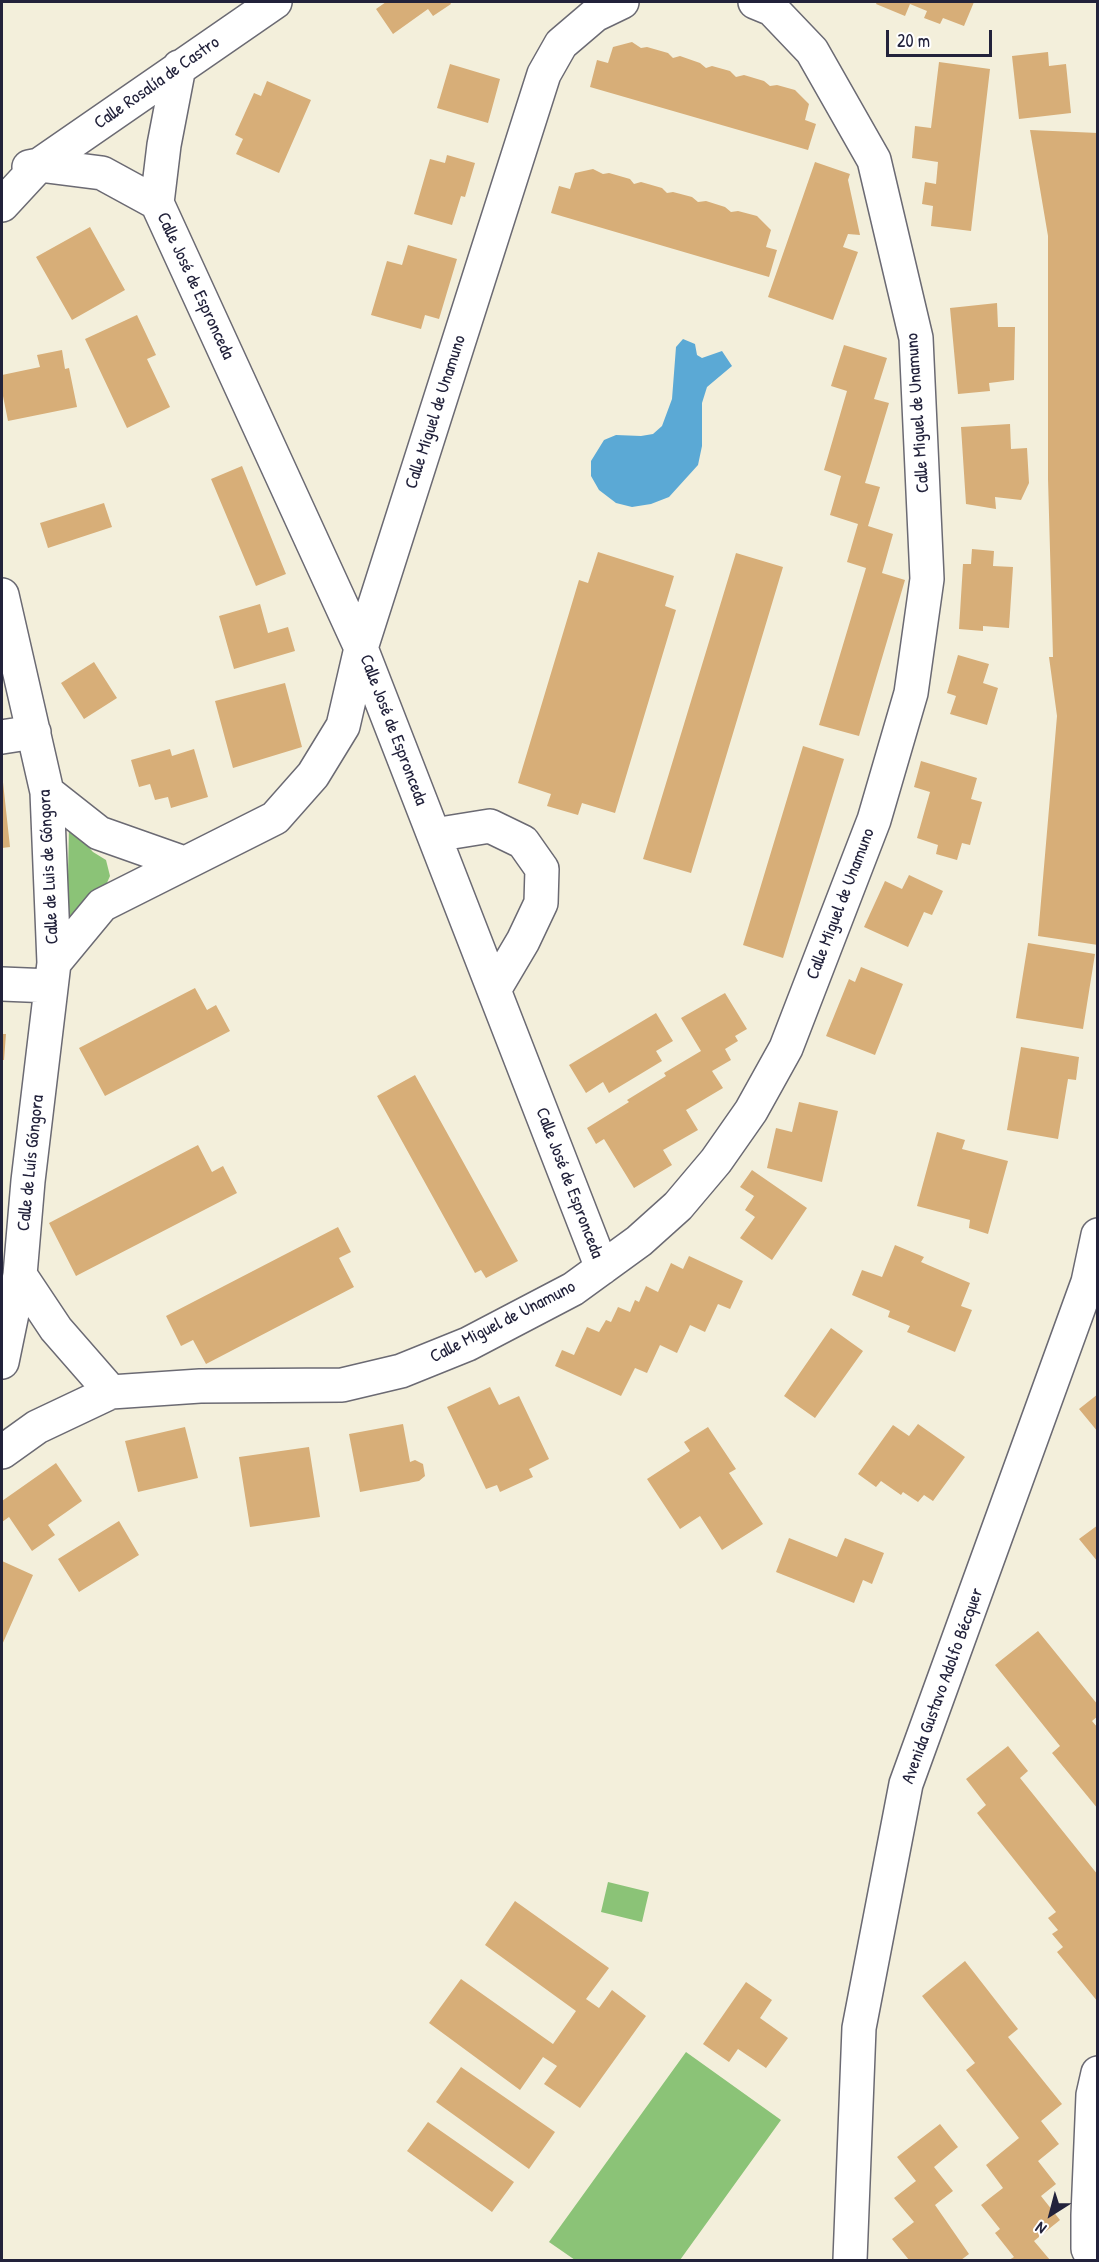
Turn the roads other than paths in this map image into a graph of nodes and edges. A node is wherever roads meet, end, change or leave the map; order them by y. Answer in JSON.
{"nodes":[{"id":1,"x":275,"y":2,"type":"edge"},
{"id":2,"x":622,"y":2,"type":"edge"},
{"id":3,"x":755,"y":2,"type":"edge"},
{"id":4,"x":180,"y":68,"type":"junction"},
{"id":5,"x":39,"y":165,"type":"junction"},
{"id":6,"x":2,"y":172,"type":"edge"},
{"id":7,"x":157,"y":203,"type":"junction"},
{"id":8,"x":2,"y":205,"type":"edge"},
{"id":9,"x":2,"y":596,"type":"edge"},
{"id":10,"x":361,"y":648,"type":"junction"},
{"id":11,"x":34,"y":732,"type":"junction"},
{"id":12,"x":2,"y":737,"type":"edge"},
{"id":13,"x":47,"y":792,"type":"junction"},
{"id":14,"x":434,"y":835,"type":"junction"},
{"id":15,"x":184,"y":862,"type":"junction"},
{"id":16,"x":53,"y":974,"type":"junction"},
{"id":17,"x":2,"y":984,"type":"edge"},
{"id":18,"x":494,"y":990,"type":"junction"},
{"id":19,"x":1098,"y":1235,"type":"edge"},
{"id":20,"x":14,"y":1253,"type":"edge"},
{"id":21,"x":602,"y":1268,"type":"junction"},
{"id":22,"x":2,"y":1362,"type":"edge"},
{"id":23,"x":111,"y":1392,"type":"junction"},
{"id":24,"x":2,"y":1452,"type":"edge"},
{"id":25,"x":1098,"y":2073,"type":"edge"},
{"id":26,"x":850,"y":2260,"type":"edge"},
{"id":27,"x":1094,"y":2260,"type":"edge"}],
"edges":[{"from":1,"to":4,"type":"street","name":"Calle Rosalía de Castro"},
{"from":2,"to":10,"type":"street","name":"Calle Miguel de Unamuno"},
{"from":3,"to":21,"type":"street","name":"Calle Miguel de Unamuno"},
{"from":4,"to":5,"type":"street","name":"Calle Rosalía de Castro"},
{"from":4,"to":7,"type":"street"},
{"from":5,"to":6,"type":"street"},
{"from":5,"to":7,"type":"street"},
{"from":5,"to":8,"type":"street"},
{"from":7,"to":10,"type":"street","name":"Calle José de Espronceda"},
{"from":9,"to":11,"type":"street","name":"Calle de Luis de Góngora"},
{"from":10,"to":14,"type":"street","name":"Calle José de Espronceda"},
{"from":10,"to":15,"type":"street","name":"Calle Miguel de Unamuno"},
{"from":11,"to":12,"type":"street"},
{"from":11,"to":13,"type":"street","name":"Calle de Luis de Góngora"},
{"from":13,"to":15,"type":"street"},
{"from":13,"to":16,"type":"street","name":"Calle de Luis de Góngora"},
{"from":14,"to":18,"type":"street","name":"Calle José de Espronceda"},
{"from":14,"to":18,"type":"street"},
{"from":15,"to":16,"type":"street","name":"Calle Miguel de Unamuno"},
{"from":16,"to":17,"type":"street"},
{"from":16,"to":20,"type":"street","name":"Calle de Luís Góngora"},
{"from":18,"to":21,"type":"street","name":"Calle José de Espronceda"},
{"from":19,"to":26,"type":"street","name":"Avenida Gustavo Adolfo Bécquer"},
{"from":20,"to":22,"type":"street","name":"Calle de Luís Góngora"},
{"from":20,"to":23,"type":"street"},
{"from":21,"to":23,"type":"street","name":"Calle Miguel de Unamuno"},
{"from":23,"to":24,"type":"street"},
{"from":25,"to":27,"type":"street"}]}
